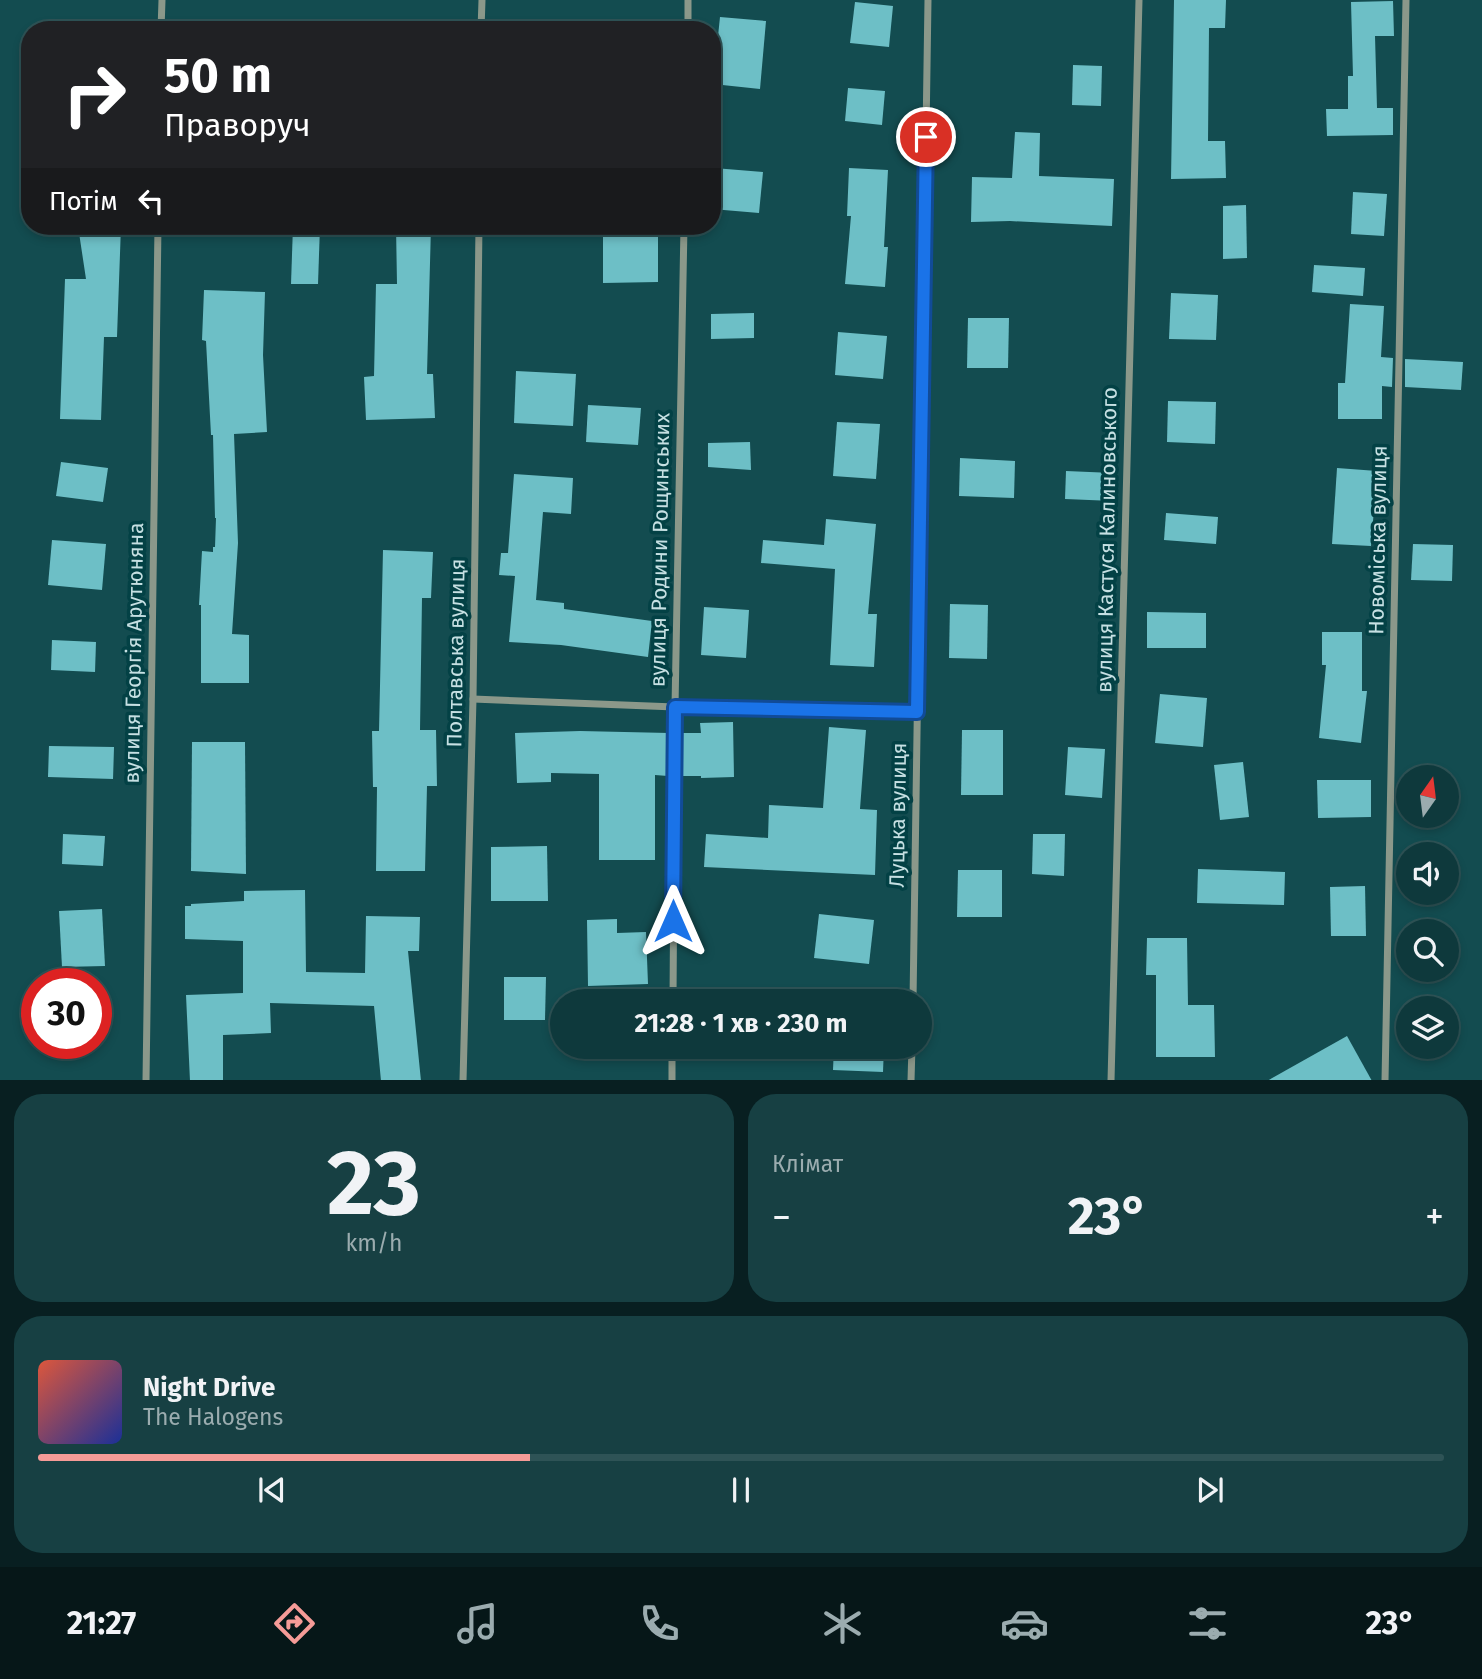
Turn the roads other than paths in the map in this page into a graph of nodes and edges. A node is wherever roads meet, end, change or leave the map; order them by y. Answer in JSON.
{"nodes":[{"id":1,"x":162,"y":0,"type":"edge"},
{"id":2,"x":482,"y":0,"type":"edge"},
{"id":3,"x":688,"y":0,"type":"edge"},
{"id":4,"x":928,"y":0,"type":"edge"},
{"id":5,"x":1139,"y":0,"type":"edge"},
{"id":6,"x":1406,"y":0,"type":"edge"},
{"id":7,"x":161,"y":21,"type":"edge"},
{"id":8,"x":481,"y":21,"type":"edge"},
{"id":9,"x":688,"y":21,"type":"edge"},
{"id":10,"x":158,"y":235,"type":"edge"},
{"id":11,"x":479,"y":235,"type":"edge"},
{"id":12,"x":684,"y":235,"type":"edge"},
{"id":13,"x":473,"y":699,"type":"junction"},
{"id":14,"x":675,"y":707,"type":"junction"},
{"id":15,"x":917,"y":712,"type":"junction"},
{"id":16,"x":673,"y":989,"type":"edge"},
{"id":17,"x":913,"y":989,"type":"edge"},
{"id":18,"x":672,"y":1059,"type":"edge"},
{"id":19,"x":912,"y":1059,"type":"edge"},
{"id":20,"x":146,"y":1080,"type":"edge"},
{"id":21,"x":463,"y":1080,"type":"edge"},
{"id":22,"x":672,"y":1080,"type":"edge"},
{"id":23,"x":911,"y":1080,"type":"edge"},
{"id":24,"x":1111,"y":1080,"type":"edge"},
{"id":25,"x":1385,"y":1080,"type":"edge"}],
"edges":[{"from":1,"to":7,"type":"street"},
{"from":2,"to":8,"type":"street"},
{"from":3,"to":9,"type":"street"},
{"from":4,"to":15,"type":"street","name":"Луцька вулиця"},
{"from":5,"to":24,"type":"street","name":"вулиця Кастуся Калиновського"},
{"from":6,"to":25,"type":"street","name":"Новоміська вулиця"},
{"from":10,"to":20,"type":"street","name":"вулиця Георгія Арутюняна"},
{"from":11,"to":13,"type":"street","name":"Полтавська вулиця"},
{"from":12,"to":14,"type":"street","name":"вулиця Родини Рощинських"},
{"from":13,"to":14,"type":"street"},
{"from":13,"to":21,"type":"street","name":"Полтавська вулиця"},
{"from":14,"to":15,"type":"street"},
{"from":14,"to":16,"type":"street","name":"вулиця Родини Рощинських"},
{"from":15,"to":17,"type":"street","name":"Луцька вулиця"},
{"from":18,"to":22,"type":"street"},
{"from":19,"to":23,"type":"street"}]}
